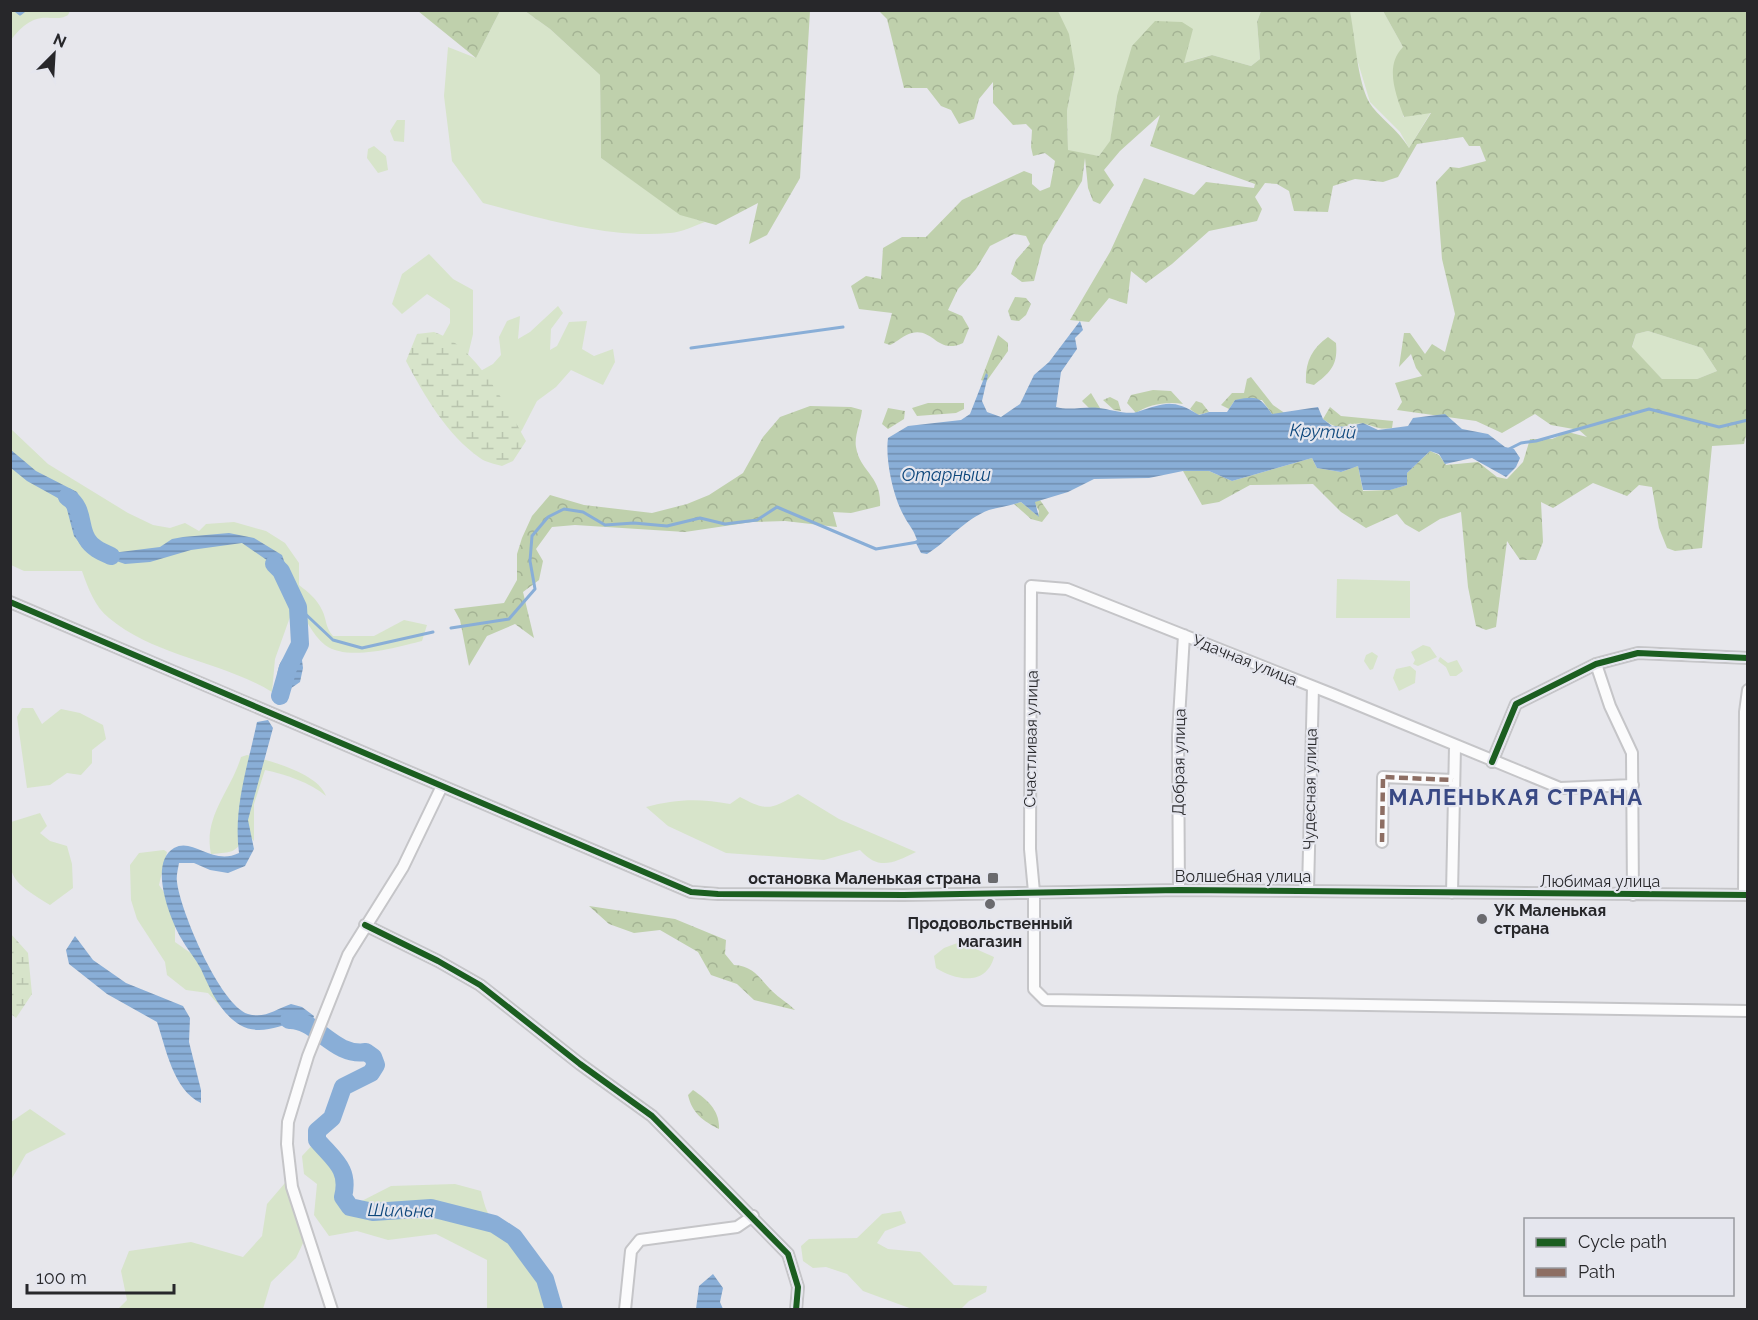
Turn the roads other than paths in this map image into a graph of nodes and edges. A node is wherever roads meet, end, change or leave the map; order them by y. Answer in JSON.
{"nodes":[{"id":1,"x":1031,"y":586,"type":"joint"},
{"id":2,"x":10,"y":602,"type":"edge"},
{"id":3,"x":1184,"y":635,"type":"junction"},
{"id":4,"x":1748,"y":658,"type":"edge"},
{"id":5,"x":1596,"y":664,"type":"junction"},
{"id":6,"x":1313,"y":687,"type":"junction"},
{"id":7,"x":1748,"y":690,"type":"edge"},
{"id":8,"x":1455,"y":747,"type":"junction"},
{"id":9,"x":1492,"y":762,"type":"junction"},
{"id":10,"x":1453,"y":780,"type":"junction"},
{"id":11,"x":1633,"y":785,"type":"junction"},
{"id":12,"x":442,"y":786,"type":"junction"},
{"id":13,"x":1382,"y":842,"type":"dead end"},
{"id":14,"x":1179,"y":890,"type":"junction"},
{"id":15,"x":1308,"y":890,"type":"junction"},
{"id":16,"x":1034,"y":892,"type":"junction"},
{"id":17,"x":1452,"y":893,"type":"junction"},
{"id":18,"x":1633,"y":895,"type":"junction"},
{"id":19,"x":1746,"y":895,"type":"edge"},
{"id":20,"x":365,"y":925,"type":"junction"},
{"id":21,"x":1748,"y":1011,"type":"edge"},
{"id":22,"x":753,"y":1216,"type":"junction"},
{"id":23,"x":332,"y":1310,"type":"edge"},
{"id":24,"x":625,"y":1310,"type":"edge"},
{"id":25,"x":796,"y":1310,"type":"edge"}],
"edges":[{"from":1,"to":3,"type":"street","name":"Удачная улица"},
{"from":1,"to":16,"type":"street","name":"Счастливая улица"},
{"from":2,"to":12,"type":"street","name":"Волшебная улица"},
{"from":3,"to":6,"type":"street","name":"Удачная улица"},
{"from":3,"to":14,"type":"street","name":"Добрая улица"},
{"from":4,"to":5,"type":"street"},
{"from":5,"to":9,"type":"street"},
{"from":5,"to":11,"type":"street"},
{"from":6,"to":8,"type":"street","name":"Удачная улица"},
{"from":6,"to":15,"type":"street","name":"Чудесная улица"},
{"from":7,"to":19,"type":"street"},
{"from":8,"to":9,"type":"street","name":"Удачная улица"},
{"from":8,"to":10,"type":"street"},
{"from":9,"to":11,"type":"street","name":"Удачная улица"},
{"from":10,"to":13,"type":"street"},
{"from":10,"to":17,"type":"street"},
{"from":11,"to":18,"type":"street"},
{"from":12,"to":16,"type":"street","name":"Волшебная улица"},
{"from":12,"to":20,"type":"street"},
{"from":14,"to":15,"type":"street","name":"Волшебная улица"},
{"from":14,"to":16,"type":"street","name":"Волшебная улица"},
{"from":15,"to":17,"type":"street","name":"Волшебная улица"},
{"from":16,"to":21,"type":"street","name":"Счастливая улица"},
{"from":17,"to":18,"type":"street","name":"Любимая улица"},
{"from":18,"to":19,"type":"street","name":"Любимая улица"},
{"from":20,"to":22,"type":"street"},
{"from":20,"to":23,"type":"street"},
{"from":22,"to":24,"type":"street"},
{"from":22,"to":25,"type":"street"}]}
